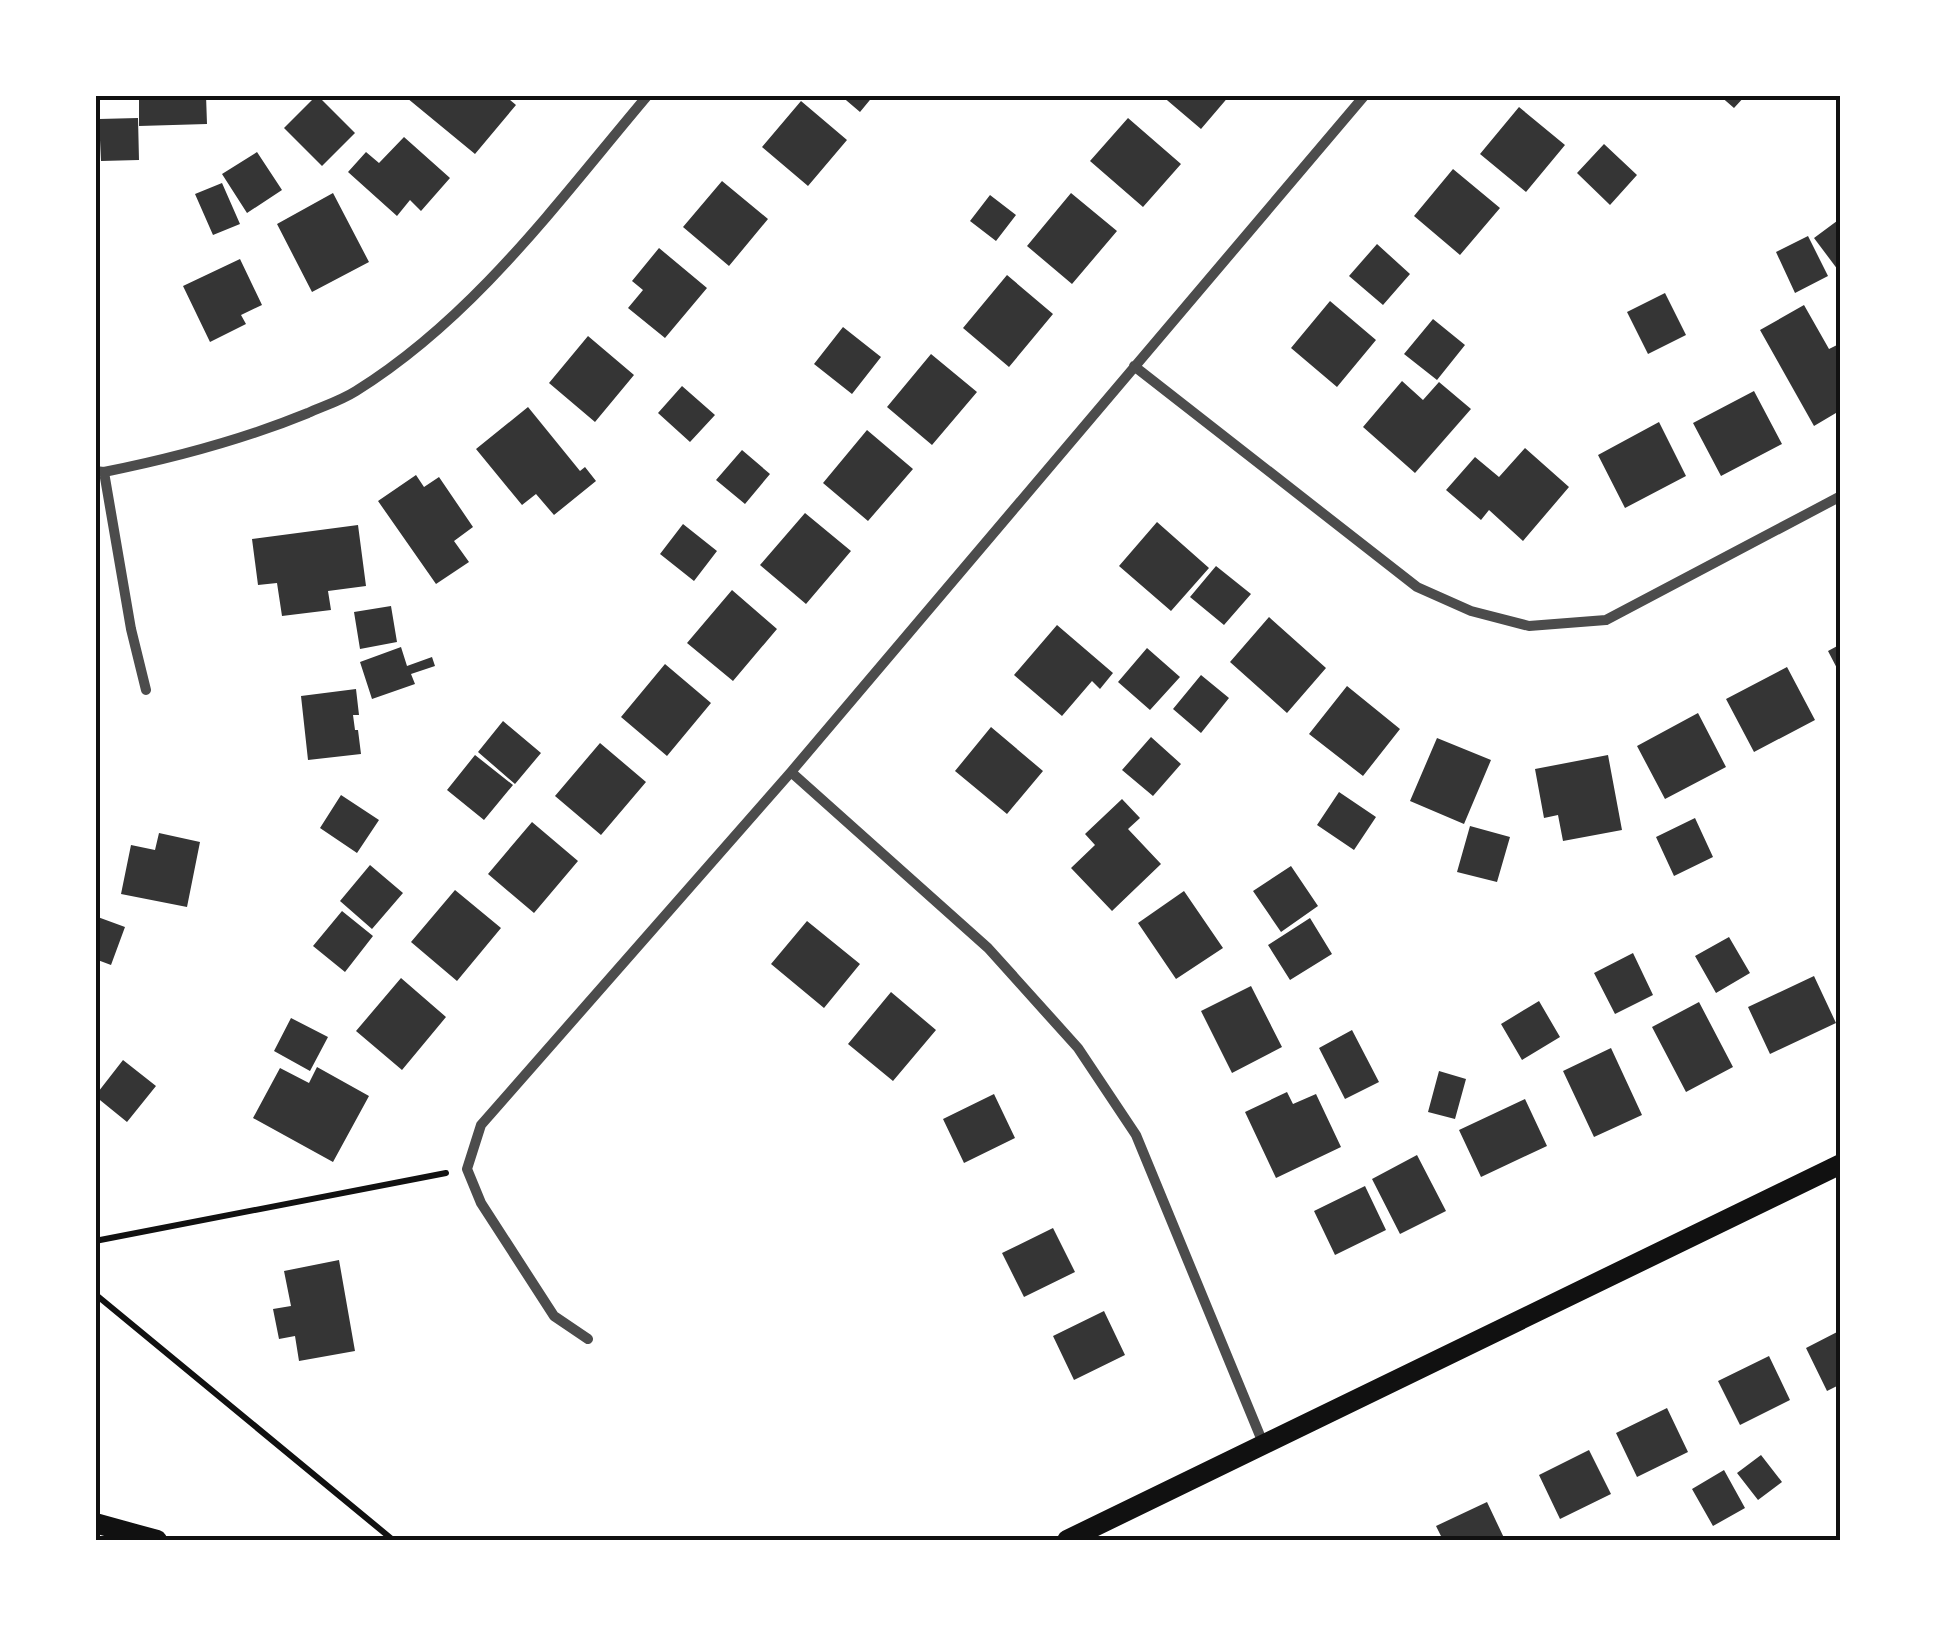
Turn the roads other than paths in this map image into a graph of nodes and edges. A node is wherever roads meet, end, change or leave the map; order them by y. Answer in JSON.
{"nodes":[{"id":1,"x":648,"y":95,"type":"edge"},
{"id":2,"x":1364,"y":95,"type":"edge"},
{"id":3,"x":1134,"y":366,"type":"junction"},
{"id":4,"x":100,"y":472,"type":"edge"},
{"id":5,"x":1841,"y":496,"type":"edge"},
{"id":6,"x":146,"y":690,"type":"dead end"},
{"id":7,"x":791,"y":772,"type":"junction"},
{"id":8,"x":1841,"y":1164,"type":"edge"},
{"id":9,"x":588,"y":1339,"type":"dead end"},
{"id":10,"x":1263,"y":1443,"type":"junction"},
{"id":11,"x":95,"y":1523,"type":"edge"},
{"id":12,"x":157,"y":1540,"type":"edge"},
{"id":13,"x":1067,"y":1540,"type":"edge"}],
"edges":[{"from":1,"to":4,"type":"street"},
{"from":2,"to":3,"type":"street"},
{"from":3,"to":5,"type":"street"},
{"from":3,"to":7,"type":"street"},
{"from":4,"to":6,"type":"street"},
{"from":7,"to":9,"type":"street"},
{"from":7,"to":10,"type":"street"},
{"from":8,"to":10,"type":"main road"},
{"from":10,"to":13,"type":"main road"},
{"from":11,"to":12,"type":"main road"}]}
